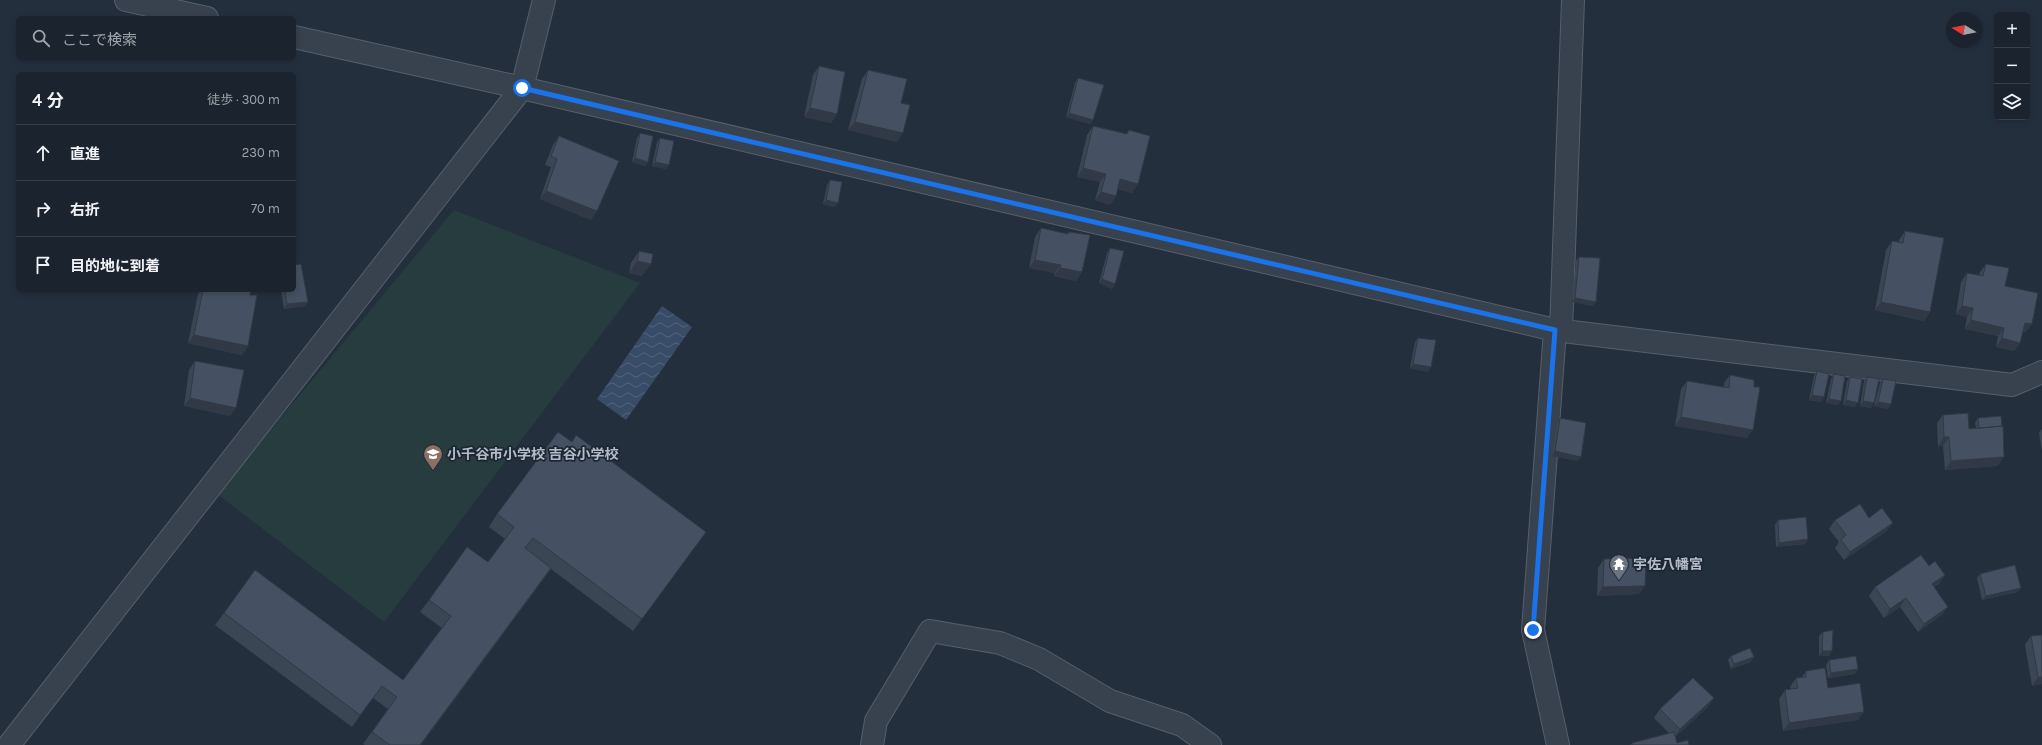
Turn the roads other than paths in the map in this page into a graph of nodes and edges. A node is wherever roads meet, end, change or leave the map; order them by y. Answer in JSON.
{"nodes":[{"id":1,"x":126,"y":0,"type":"edge"},
{"id":2,"x":544,"y":0,"type":"edge"},
{"id":3,"x":1573,"y":0,"type":"edge"},
{"id":4,"x":198,"y":16,"type":"edge"},
{"id":5,"x":296,"y":37,"type":"edge"},
{"id":6,"x":522,"y":88,"type":"junction"},
{"id":7,"x":1558,"y":330,"type":"junction"},
{"id":8,"x":2042,"y":372,"type":"edge"},
{"id":9,"x":9,"y":745,"type":"edge"},
{"id":10,"x":872,"y":745,"type":"edge"},
{"id":11,"x":1210,"y":745,"type":"edge"},
{"id":12,"x":1558,"y":745,"type":"edge"}],
"edges":[{"from":1,"to":4,"type":"street"},
{"from":2,"to":6,"type":"street"},
{"from":3,"to":7,"type":"street"},
{"from":5,"to":6,"type":"street"},
{"from":6,"to":7,"type":"street"},
{"from":6,"to":9,"type":"street"},
{"from":7,"to":8,"type":"street"},
{"from":7,"to":12,"type":"street"},
{"from":10,"to":11,"type":"street"}]}
